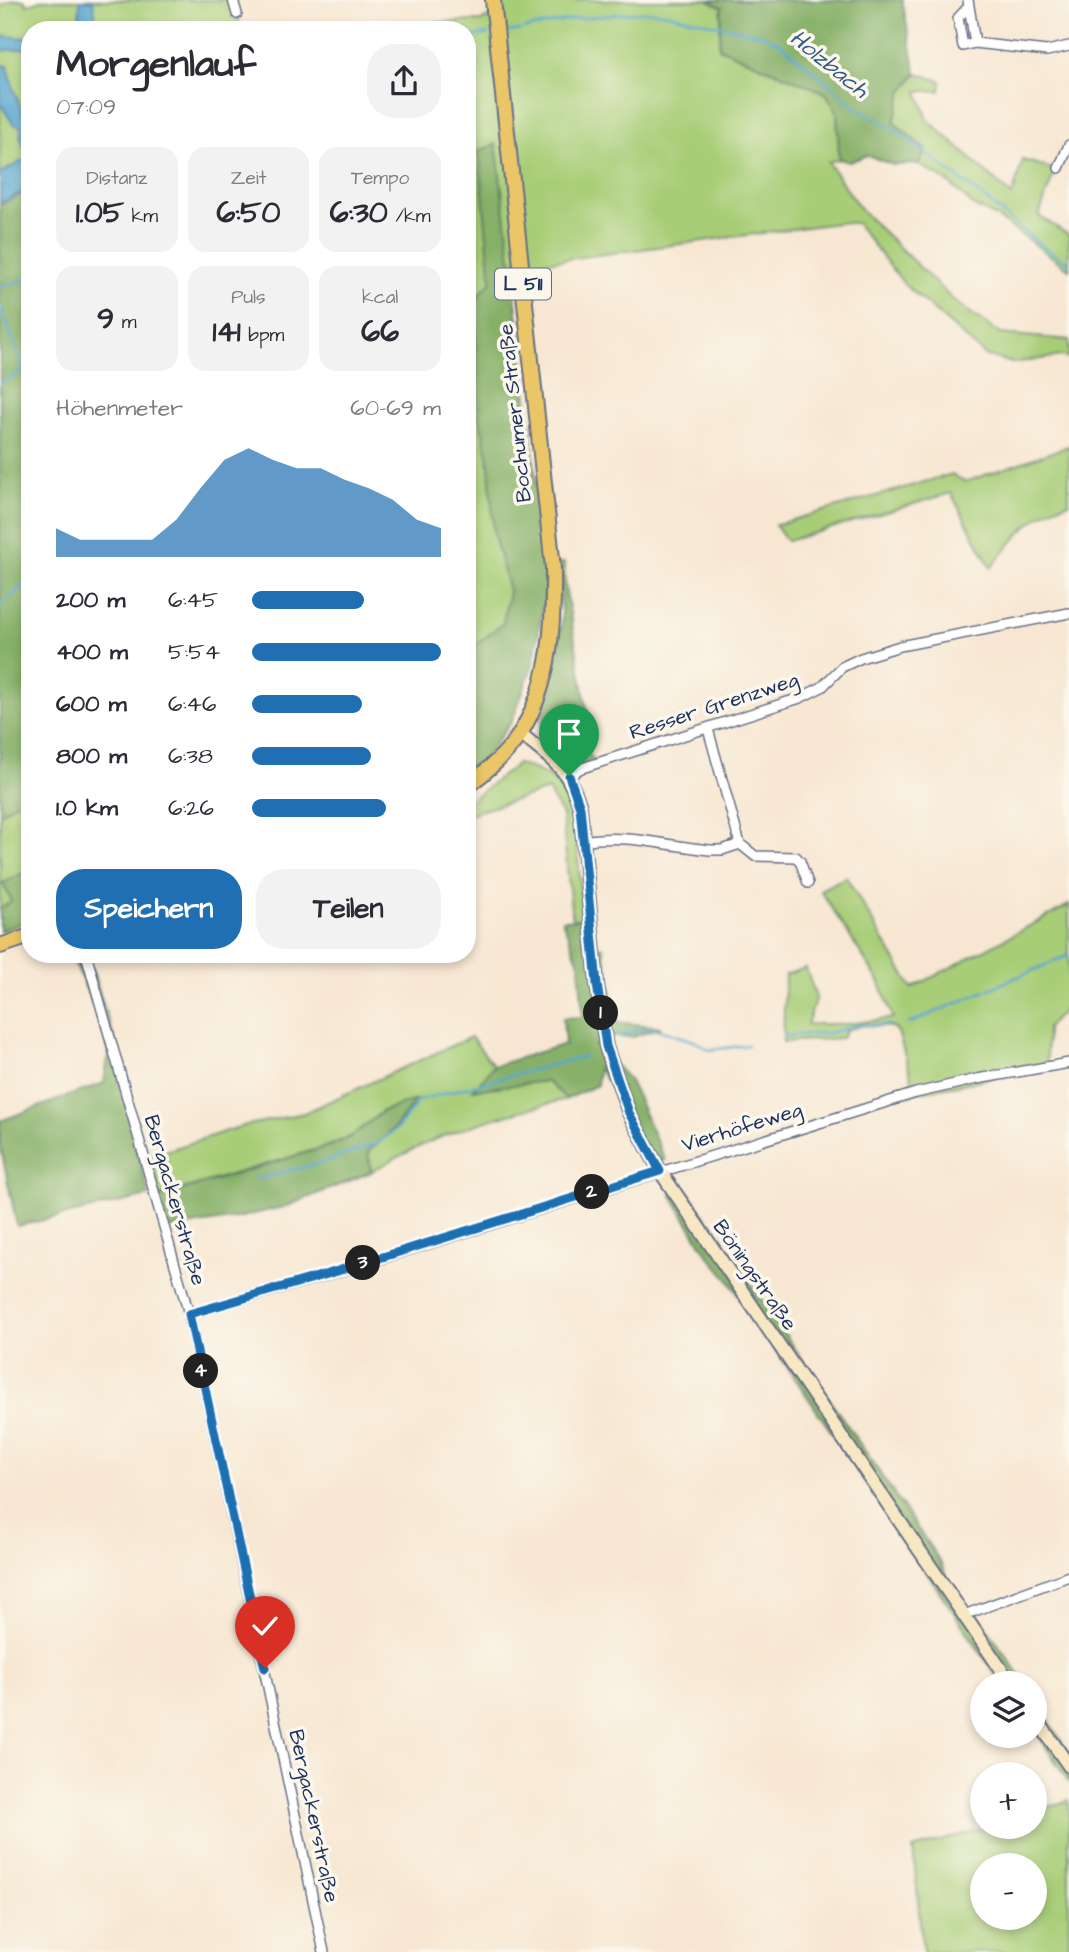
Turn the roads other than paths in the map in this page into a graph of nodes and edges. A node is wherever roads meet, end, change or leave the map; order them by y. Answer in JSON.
{"nodes":[{"id":1,"x":233,"y":0,"type":"edge"},
{"id":2,"x":493,"y":0,"type":"edge"},
{"id":3,"x":968,"y":3,"type":"edge"},
{"id":4,"x":237,"y":13,"type":"dead end"},
{"id":5,"x":1069,"y":46,"type":"edge"},
{"id":6,"x":1069,"y":145,"type":"edge"},
{"id":7,"x":1059,"y":168,"type":"dead end"},
{"id":8,"x":1069,"y":612,"type":"edge"},
{"id":9,"x":708,"y":729,"type":"junction"},
{"id":10,"x":521,"y":734,"type":"junction"},
{"id":11,"x":569,"y":776,"type":"junction"},
{"id":12,"x":476,"y":779,"type":"edge"},
{"id":13,"x":582,"y":841,"type":"junction"},
{"id":14,"x":740,"y":844,"type":"junction"},
{"id":15,"x":808,"y":883,"type":"dead end"},
{"id":16,"x":21,"y":939,"type":"edge"},
{"id":17,"x":0,"y":946,"type":"edge"},
{"id":18,"x":89,"y":963,"type":"edge"},
{"id":19,"x":1069,"y":1063,"type":"edge"},
{"id":20,"x":660,"y":1171,"type":"junction"},
{"id":21,"x":189,"y":1314,"type":"junction"},
{"id":22,"x":1069,"y":1576,"type":"edge"},
{"id":23,"x":964,"y":1615,"type":"junction"},
{"id":24,"x":1003,"y":1671,"type":"edge"},
{"id":25,"x":1047,"y":1735,"type":"edge"},
{"id":26,"x":1069,"y":1766,"type":"edge"},
{"id":27,"x":324,"y":1952,"type":"edge"}],
"edges":[{"from":1,"to":4,"type":"street"},
{"from":2,"to":10,"type":"main road","name":"Bochumer Straße","number":"L 511"},
{"from":3,"to":5,"type":"street"},
{"from":6,"to":7,"type":"street"},
{"from":8,"to":9,"type":"street","name":"Resser Grenzweg"},
{"from":9,"to":11,"type":"street","name":"Resser Grenzweg"},
{"from":9,"to":14,"type":"street"},
{"from":10,"to":11,"type":"main road"},
{"from":10,"to":12,"type":"main road","number":"L 511"},
{"from":11,"to":13,"type":"main road","name":"Böningstraße"},
{"from":13,"to":14,"type":"street"},
{"from":13,"to":20,"type":"main road","name":"Böningstraße"},
{"from":14,"to":15,"type":"street"},
{"from":16,"to":17,"type":"main road"},
{"from":18,"to":21,"type":"street","name":"Bergackerstraße"},
{"from":19,"to":20,"type":"street","name":"Vierhöfeweg"},
{"from":20,"to":21,"type":"street","name":"Vierhöfeweg"},
{"from":20,"to":23,"type":"main road","name":"Böningstraße"},
{"from":21,"to":27,"type":"street","name":"Bergackerstraße"},
{"from":22,"to":23,"type":"street"},
{"from":23,"to":24,"type":"main road","name":"Böningstraße"},
{"from":25,"to":26,"type":"main road"}]}
